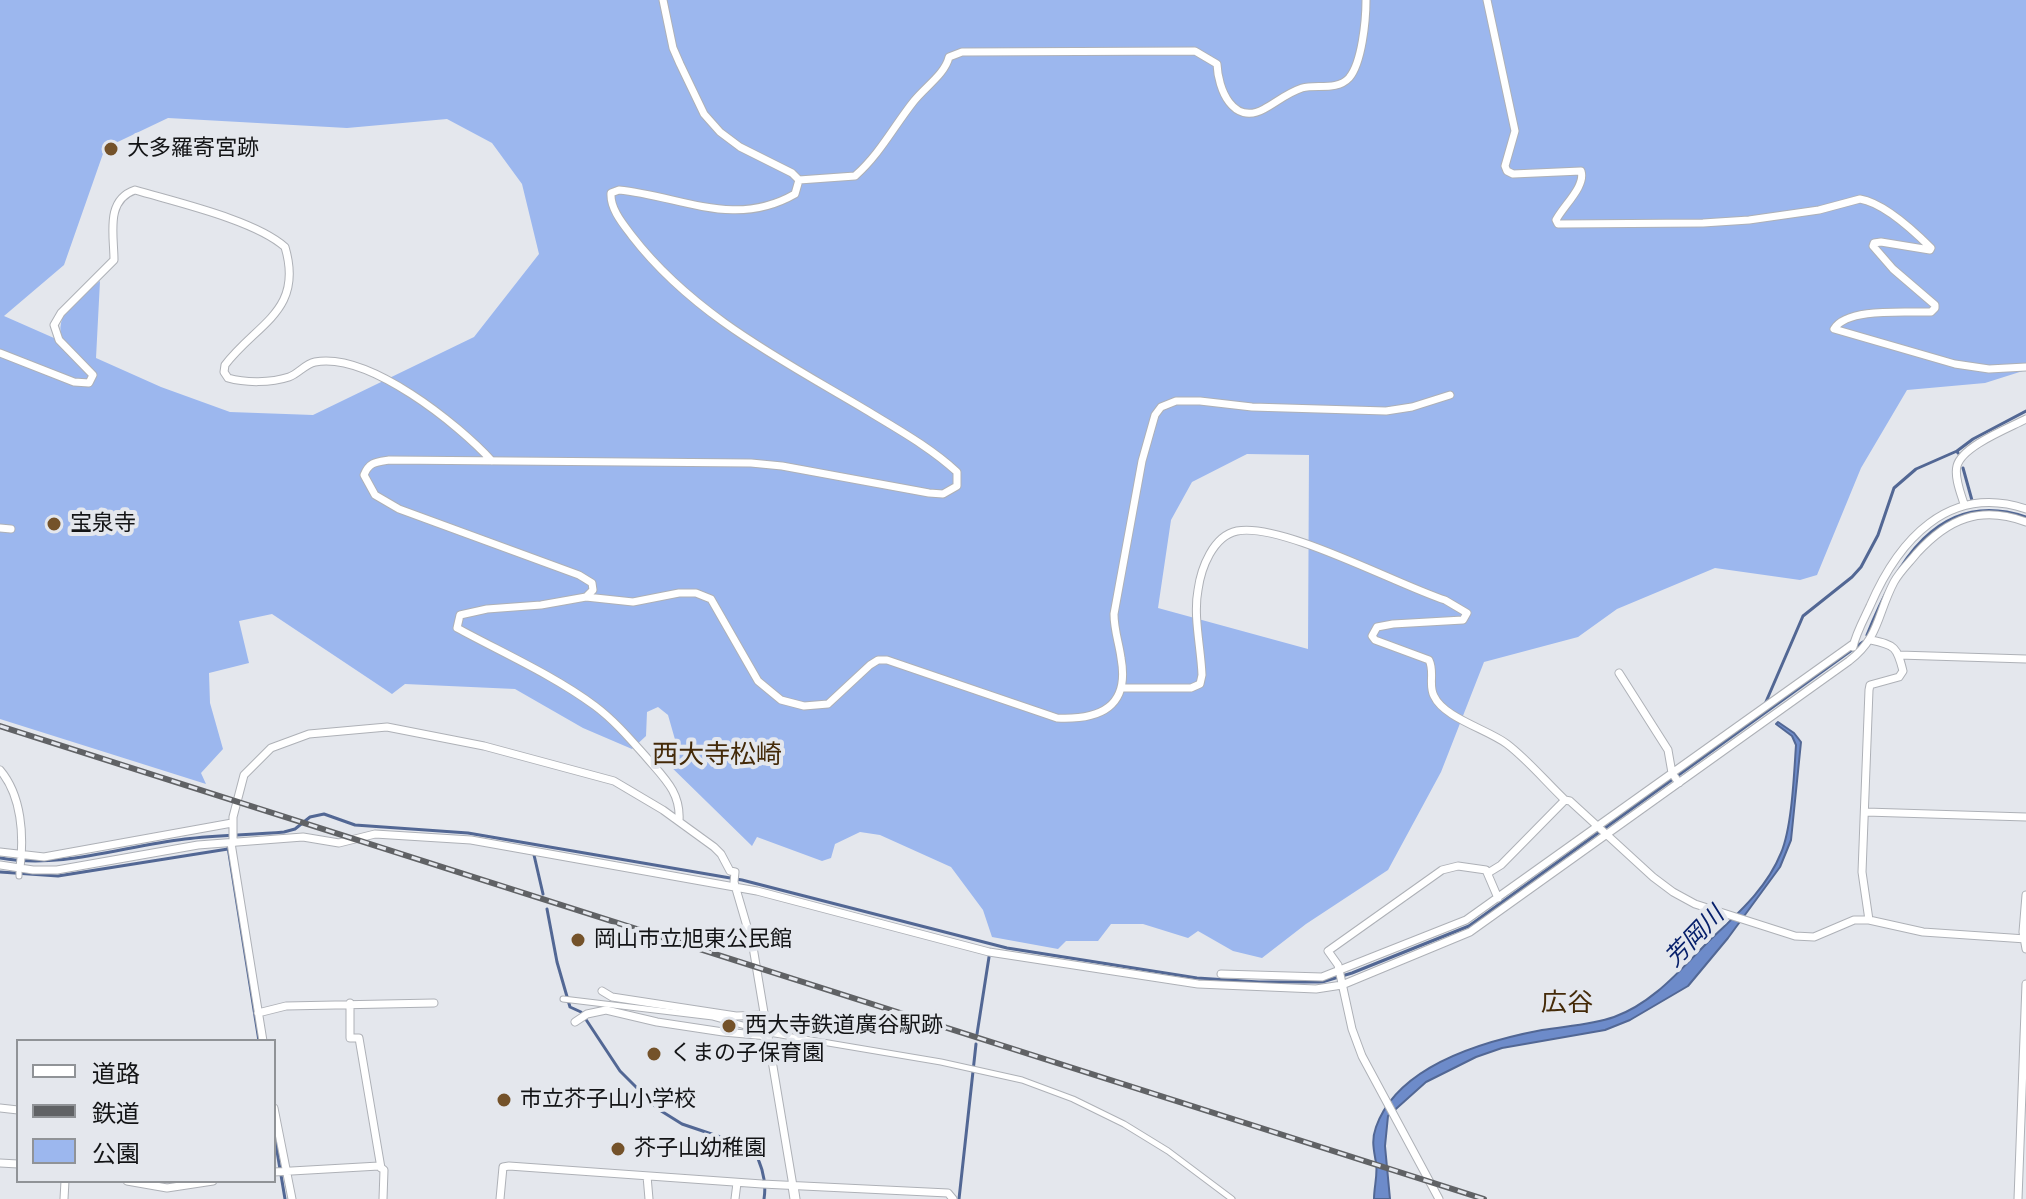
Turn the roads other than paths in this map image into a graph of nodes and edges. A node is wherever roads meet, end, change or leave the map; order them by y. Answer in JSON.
{"nodes":[{"id":1,"x":663,"y":0,"type":"edge"},
{"id":2,"x":1366,"y":0,"type":"edge"},
{"id":3,"x":1487,"y":0,"type":"edge"},
{"id":4,"x":799,"y":180,"type":"junction"},
{"id":5,"x":0,"y":353,"type":"edge"},
{"id":6,"x":2026,"y":367,"type":"edge"},
{"id":7,"x":1450,"y":395,"type":"dead end"},
{"id":8,"x":2026,"y":419,"type":"edge"},
{"id":9,"x":493,"y":462,"type":"junction"},
{"id":10,"x":1970,"y":504,"type":"junction"},
{"id":11,"x":2026,"y":509,"type":"edge"},
{"id":12,"x":2026,"y":522,"type":"edge"},
{"id":13,"x":0,"y":528,"type":"edge"},
{"id":14,"x":11,"y":529,"type":"dead end"},
{"id":15,"x":586,"y":597,"type":"junction"},
{"id":16,"x":1871,"y":640,"type":"junction"},
{"id":17,"x":1854,"y":650,"type":"junction"},
{"id":18,"x":1899,"y":655,"type":"junction"},
{"id":19,"x":2026,"y":659,"type":"edge"},
{"id":20,"x":1619,"y":673,"type":"dead end"},
{"id":21,"x":1121,"y":688,"type":"junction"},
{"id":22,"x":0,"y":770,"type":"edge"},
{"id":23,"x":1675,"y":778,"type":"junction"},
{"id":24,"x":1565,"y":800,"type":"junction"},
{"id":25,"x":1866,"y":812,"type":"junction"},
{"id":26,"x":2026,"y":817,"type":"edge"},
{"id":27,"x":679,"y":821,"type":"junction"},
{"id":28,"x":232,"y":823,"type":"junction"},
{"id":29,"x":1601,"y":830,"type":"junction"},
{"id":30,"x":233,"y":839,"type":"junction"},
{"id":31,"x":0,"y":852,"type":"edge"},
{"id":32,"x":0,"y":865,"type":"edge"},
{"id":33,"x":20,"y":866,"type":"junction"},
{"id":34,"x":1488,"y":873,"type":"junction"},
{"id":35,"x":734,"y":881,"type":"junction"},
{"id":36,"x":2026,"y":895,"type":"edge"},
{"id":37,"x":1498,"y":898,"type":"junction"},
{"id":38,"x":1869,"y":920,"type":"junction"},
{"id":39,"x":2026,"y":938,"type":"edge"},
{"id":40,"x":2026,"y":949,"type":"edge"},
{"id":41,"x":1221,"y":974,"type":"dead end"},
{"id":42,"x":1341,"y":978,"type":"junction"},
{"id":43,"x":2026,"y":984,"type":"edge"},
{"id":44,"x":602,"y":991,"type":"dead end"},
{"id":45,"x":566,"y":999,"type":"dead end"},
{"id":46,"x":350,"y":1003,"type":"junction"},
{"id":47,"x":434,"y":1003,"type":"dead end"},
{"id":48,"x":258,"y":1013,"type":"junction"},
{"id":49,"x":765,"y":1015,"type":"junction"},
{"id":50,"x":581,"y":1018,"type":"dead end"},
{"id":51,"x":768,"y":1034,"type":"junction"},
{"id":52,"x":263,"y":1039,"type":"edge"},
{"id":53,"x":276,"y":1129,"type":"edge"},
{"id":54,"x":381,"y":1168,"type":"junction"},
{"id":55,"x":280,"y":1171,"type":"edge"},
{"id":56,"x":647,"y":1176,"type":"junction"},
{"id":57,"x":138,"y":1183,"type":"edge"},
{"id":58,"x":200,"y":1183,"type":"edge"},
{"id":59,"x":737,"y":1183,"type":"junction"},
{"id":60,"x":793,"y":1186,"type":"junction"},
{"id":61,"x":862,"y":1190,"type":"junction"},
{"id":62,"x":292,"y":1199,"type":"edge"},
{"id":63,"x":383,"y":1199,"type":"edge"},
{"id":64,"x":500,"y":1199,"type":"edge"},
{"id":65,"x":649,"y":1199,"type":"edge"},
{"id":66,"x":735,"y":1199,"type":"edge"},
{"id":67,"x":795,"y":1199,"type":"edge"},
{"id":68,"x":862,"y":1199,"type":"edge"},
{"id":69,"x":953,"y":1199,"type":"edge"},
{"id":70,"x":1232,"y":1199,"type":"edge"},
{"id":71,"x":1439,"y":1199,"type":"edge"},
{"id":72,"x":2018,"y":1199,"type":"edge"}],
"edges":[{"from":1,"to":4,"type":"street"},
{"from":2,"to":4,"type":"street"},
{"from":3,"to":6,"type":"street"},
{"from":4,"to":9,"type":"street"},
{"from":5,"to":9,"type":"street"},
{"from":7,"to":21,"type":"street"},
{"from":8,"to":10,"type":"street"},
{"from":9,"to":15,"type":"street"},
{"from":10,"to":11,"type":"street"},
{"from":10,"to":17,"type":"street"},
{"from":12,"to":16,"type":"street"},
{"from":13,"to":14,"type":"street"},
{"from":15,"to":21,"type":"street"},
{"from":15,"to":27,"type":"street"},
{"from":16,"to":17,"type":"street"},
{"from":16,"to":18,"type":"street"},
{"from":17,"to":23,"type":"street"},
{"from":17,"to":23,"type":"street"},
{"from":18,"to":19,"type":"street"},
{"from":18,"to":25,"type":"street"},
{"from":20,"to":23,"type":"street"},
{"from":21,"to":24,"type":"street"},
{"from":22,"to":33,"type":"street"},
{"from":23,"to":29,"type":"street"},
{"from":23,"to":29,"type":"street"},
{"from":24,"to":29,"type":"street"},
{"from":24,"to":34,"type":"street"},
{"from":25,"to":26,"type":"street"},
{"from":25,"to":38,"type":"street"},
{"from":27,"to":28,"type":"street"},
{"from":27,"to":35,"type":"street"},
{"from":28,"to":30,"type":"street"},
{"from":28,"to":33,"type":"street"},
{"from":29,"to":37,"type":"street"},
{"from":29,"to":38,"type":"street"},
{"from":29,"to":42,"type":"street"},
{"from":30,"to":33,"type":"street"},
{"from":30,"to":35,"type":"street"},
{"from":30,"to":48,"type":"street"},
{"from":31,"to":33,"type":"street"},
{"from":32,"to":33,"type":"street"},
{"from":34,"to":37,"type":"street"},
{"from":34,"to":42,"type":"street"},
{"from":35,"to":42,"type":"street"},
{"from":35,"to":49,"type":"street"},
{"from":36,"to":39,"type":"street"},
{"from":37,"to":42,"type":"street"},
{"from":38,"to":39,"type":"street"},
{"from":39,"to":40,"type":"street"},
{"from":41,"to":42,"type":"street"},
{"from":42,"to":71,"type":"street"},
{"from":43,"to":72,"type":"street"},
{"from":44,"to":49,"type":"street"},
{"from":45,"to":51,"type":"street"},
{"from":46,"to":47,"type":"street"},
{"from":46,"to":48,"type":"street"},
{"from":46,"to":54,"type":"street"},
{"from":48,"to":52,"type":"street"},
{"from":49,"to":51,"type":"street"},
{"from":50,"to":51,"type":"street"},
{"from":51,"to":60,"type":"street"},
{"from":51,"to":70,"type":"street"},
{"from":53,"to":55,"type":"street"},
{"from":54,"to":55,"type":"street"},
{"from":54,"to":63,"type":"street"},
{"from":55,"to":62,"type":"street"},
{"from":56,"to":59,"type":"street"},
{"from":56,"to":64,"type":"street"},
{"from":56,"to":65,"type":"street"},
{"from":57,"to":58,"type":"street"},
{"from":59,"to":60,"type":"street"},
{"from":59,"to":66,"type":"street"},
{"from":60,"to":61,"type":"street"},
{"from":60,"to":67,"type":"street"},
{"from":61,"to":68,"type":"street"},
{"from":61,"to":69,"type":"street"}]}
